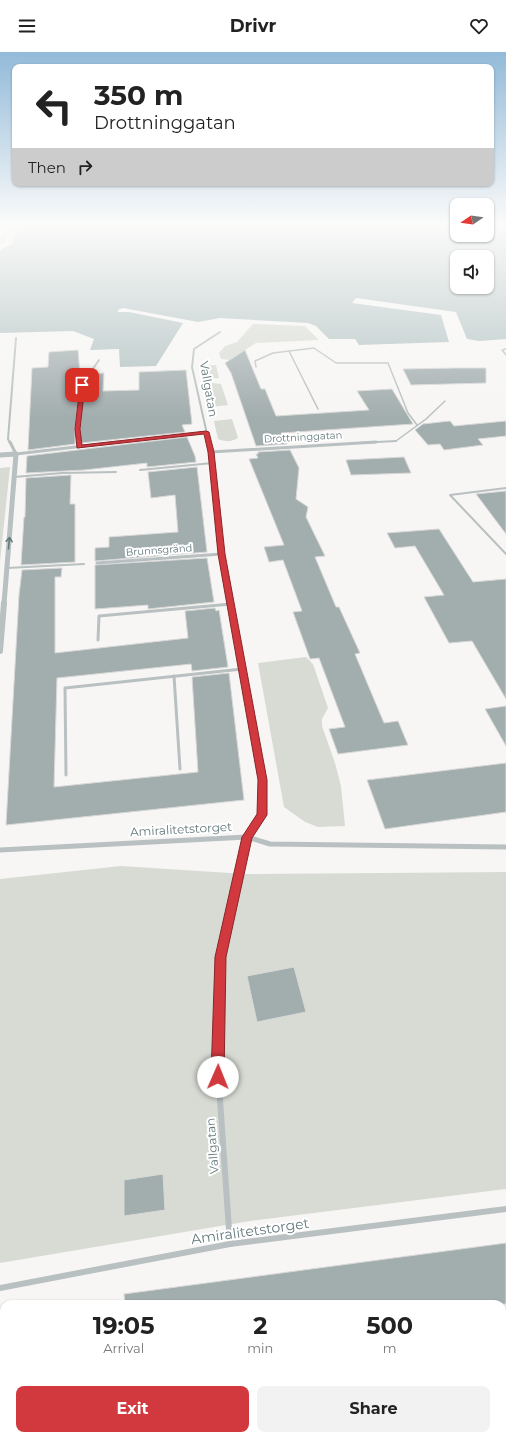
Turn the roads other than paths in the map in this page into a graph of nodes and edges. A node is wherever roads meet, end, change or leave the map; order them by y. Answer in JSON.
{"nodes":[{"id":1,"x":220,"y":332,"type":"dead end"},
{"id":2,"x":16,"y":338,"type":"dead end"},
{"id":3,"x":506,"y":349,"type":"edge"},
{"id":4,"x":289,"y":351,"type":"junction"},
{"id":5,"x":506,"y":355,"type":"edge"},
{"id":6,"x":99,"y":360,"type":"dead end"},
{"id":7,"x":256,"y":367,"type":"dead end"},
{"id":8,"x":445,"y":401,"type":"dead end"},
{"id":9,"x":318,"y":409,"type":"dead end"},
{"id":10,"x":417,"y":425,"type":"junction"},
{"id":11,"x":206,"y":432,"type":"junction"},
{"id":12,"x":396,"y":441,"type":"joint"},
{"id":13,"x":79,"y":447,"type":"junction"},
{"id":14,"x":211,"y":452,"type":"junction"},
{"id":15,"x":16,"y":454,"type":"junction"},
{"id":16,"x":0,"y":455,"type":"edge"},
{"id":17,"x":213,"y":463,"type":"junction"},
{"id":18,"x":140,"y":470,"type":"dead end"},
{"id":19,"x":116,"y":472,"type":"dead end"},
{"id":20,"x":14,"y":477,"type":"junction"},
{"id":21,"x":506,"y":488,"type":"edge"},
{"id":22,"x":222,"y":554,"type":"junction"},
{"id":23,"x":506,"y":554,"type":"edge"},
{"id":24,"x":97,"y":563,"type":"dead end"},
{"id":25,"x":84,"y":564,"type":"dead end"},
{"id":26,"x":7,"y":568,"type":"junction"},
{"id":27,"x":231,"y":604,"type":"junction"},
{"id":28,"x":98,"y":640,"type":"dead end"},
{"id":29,"x":0,"y":651,"type":"edge"},
{"id":30,"x":242,"y":669,"type":"junction"},
{"id":31,"x":174,"y":676,"type":"junction"},
{"id":32,"x":180,"y":769,"type":"dead end"},
{"id":33,"x":66,"y":775,"type":"dead end"},
{"id":34,"x":247,"y":837,"type":"junction"},
{"id":35,"x":506,"y":847,"type":"edge"},
{"id":36,"x":0,"y":850,"type":"edge"},
{"id":37,"x":506,"y":1209,"type":"edge"},
{"id":38,"x":230,"y":1244,"type":"junction"},
{"id":39,"x":0,"y":1288,"type":"edge"}],
"edges":[{"from":1,"to":11,"type":"street","name":"Vallgatan"},
{"from":2,"to":15,"type":"street"},
{"from":3,"to":5,"type":"lane"},
{"from":4,"to":7,"type":"lane"},
{"from":4,"to":9,"type":"lane"},
{"from":4,"to":10,"type":"lane"},
{"from":6,"to":13,"type":"street"},
{"from":8,"to":10,"type":"lane"},
{"from":10,"to":12,"type":"lane"},
{"from":11,"to":13,"type":"street"},
{"from":11,"to":14,"type":"street","name":"Vallgatan"},
{"from":12,"to":14,"type":"street","name":"Drottninggatan"},
{"from":13,"to":15,"type":"street"},
{"from":14,"to":17,"type":"street","name":"Vallgatan"},
{"from":15,"to":16,"type":"street"},
{"from":15,"to":20,"type":"street"},
{"from":17,"to":18,"type":"lane"},
{"from":17,"to":22,"type":"street","name":"Vallgatan"},
{"from":19,"to":20,"type":"lane"},
{"from":26,"to":20,"type":"street","one_way":true},
{"from":21,"to":23,"type":"lane"},
{"from":22,"to":24,"type":"street","name":"Brunnsgränd"},
{"from":22,"to":27,"type":"street","name":"Vallgatan"},
{"from":25,"to":26,"type":"lane"},
{"from":26,"to":29,"type":"street"},
{"from":27,"to":28,"type":"lane"},
{"from":27,"to":30,"type":"street","name":"Vallgatan"},
{"from":30,"to":31,"type":"lane"},
{"from":30,"to":34,"type":"street","name":"Vallgatan"},
{"from":31,"to":32,"type":"lane"},
{"from":31,"to":33,"type":"lane"},
{"from":34,"to":35,"type":"street","name":"Amiralitetstorget"},
{"from":34,"to":36,"type":"street","name":"Amiralitetstorget"},
{"from":34,"to":38,"type":"street","name":"Vallgatan"},
{"from":37,"to":38,"type":"street","name":"Amiralitetstorget"},
{"from":38,"to":39,"type":"street","name":"Amiralitetstorget"}]}
